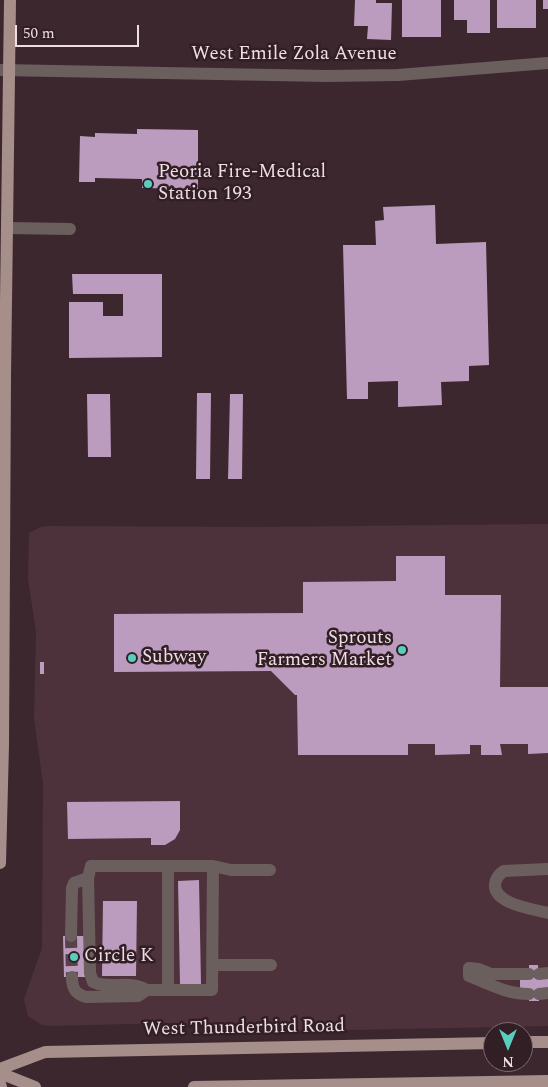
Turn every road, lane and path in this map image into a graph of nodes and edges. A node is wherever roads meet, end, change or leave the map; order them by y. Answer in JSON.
{"nodes":[{"id":1,"x":10,"y":0,"type":"edge"},
{"id":2,"x":548,"y":63,"type":"edge"},
{"id":3,"x":4,"y":70,"type":"edge"},
{"id":4,"x":8,"y":228,"type":"junction"},
{"id":5,"x":70,"y":229,"type":"dead end"},
{"id":6,"x":0,"y":863,"type":"edge"},
{"id":7,"x":168,"y":866,"type":"junction"},
{"id":8,"x":213,"y":866,"type":"junction"},
{"id":9,"x":548,"y":869,"type":"edge"},
{"id":10,"x":270,"y":870,"type":"dead end"},
{"id":11,"x":90,"y":872,"type":"junction"},
{"id":12,"x":548,"y":913,"type":"edge"},
{"id":13,"x":71,"y":936,"type":"tunnel mouth"},
{"id":14,"x":212,"y":965,"type":"junction"},
{"id":15,"x":271,"y":965,"type":"dead end"},
{"id":16,"x":538,"y":974,"type":"edge"},
{"id":17,"x":72,"y":977,"type":"tunnel mouth"},
{"id":18,"x":147,"y":990,"type":"junction"},
{"id":19,"x":168,"y":990,"type":"junction"},
{"id":20,"x":539,"y":994,"type":"edge"},
{"id":21,"x":533,"y":1042,"type":"edge"},
{"id":22,"x":548,"y":1042,"type":"edge"},
{"id":23,"x":483,"y":1043,"type":"edge"},
{"id":24,"x":0,"y":1071,"type":"edge"},
{"id":25,"x":548,"y":1081,"type":"edge"},
{"id":26,"x":35,"y":1087,"type":"edge"},
{"id":27,"x":194,"y":1087,"type":"edge"}],
"edges":[{"from":1,"to":3,"type":"main road"},
{"from":2,"to":3,"type":"street","name":"West Emile Zola Avenue"},
{"from":3,"to":4,"type":"main road"},
{"from":4,"to":5,"type":"street"},
{"from":4,"to":6,"type":"main road"},
{"from":7,"to":8,"type":"street"},
{"from":7,"to":11,"type":"street"},
{"from":7,"to":19,"type":"street"},
{"from":8,"to":10,"type":"street"},
{"from":8,"to":14,"type":"street"},
{"from":9,"to":12,"type":"street"},
{"from":11,"to":13,"type":"street"},
{"from":11,"to":18,"type":"street"},
{"from":14,"to":15,"type":"street"},
{"from":14,"to":19,"type":"street"},
{"from":16,"to":20,"type":"street"},
{"from":17,"to":18,"type":"street"},
{"from":18,"to":19,"type":"street"},
{"from":21,"to":22,"type":"main road"},
{"from":23,"to":24,"type":"main road","name":"West Thunderbird Road"},
{"from":24,"to":26,"type":"main road","name":"West Thunderbird Road"},
{"from":25,"to":27,"type":"main road"}]}
